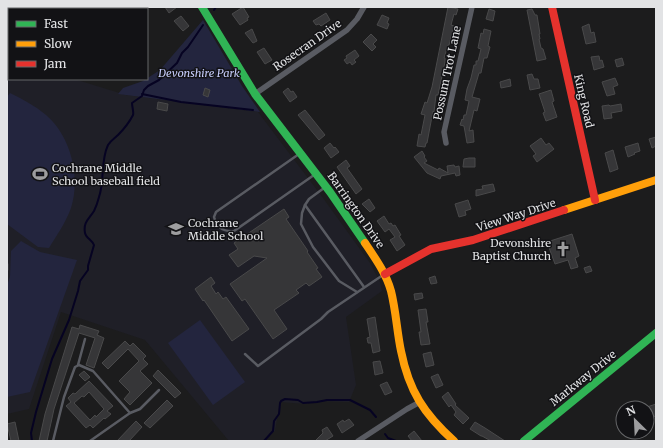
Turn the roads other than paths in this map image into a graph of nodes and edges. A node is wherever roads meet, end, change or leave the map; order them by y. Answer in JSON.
{"nodes":[{"id":1,"x":202,"y":7,"type":"edge"},
{"id":2,"x":364,"y":7,"type":"edge"},
{"id":3,"x":472,"y":7,"type":"edge"},
{"id":4,"x":552,"y":7,"type":"edge"},
{"id":5,"x":255,"y":94,"type":"junction"},
{"id":6,"x":446,"y":143,"type":"dead end"},
{"id":7,"x":301,"y":153,"type":"junction"},
{"id":8,"x":316,"y":173,"type":"junction"},
{"id":9,"x":656,"y":180,"type":"edge"},
{"id":10,"x":326,"y":187,"type":"junction"},
{"id":11,"x":594,"y":200,"type":"junction"},
{"id":12,"x":305,"y":205,"type":"junction"},
{"id":13,"x":7,"y":264,"type":"edge"},
{"id":14,"x":7,"y":270,"type":"edge"},
{"id":15,"x":385,"y":274,"type":"junction"},
{"id":16,"x":364,"y":287,"type":"junction"},
{"id":17,"x":357,"y":292,"type":"junction"},
{"id":18,"x":656,"y":333,"type":"edge"},
{"id":19,"x":85,"y":339,"type":"dead end"},
{"id":20,"x":245,"y":354,"type":"dead end"},
{"id":21,"x":77,"y":365,"type":"junction"},
{"id":22,"x":159,"y":390,"type":"dead end"},
{"id":23,"x":420,"y":402,"type":"junction"},
{"id":24,"x":130,"y":412,"type":"junction"},
{"id":25,"x":53,"y":441,"type":"edge"},
{"id":26,"x":90,"y":441,"type":"edge"},
{"id":27,"x":358,"y":441,"type":"edge"},
{"id":28,"x":454,"y":441,"type":"edge"},
{"id":29,"x":524,"y":441,"type":"edge"}],
"edges":[{"from":1,"to":5,"type":"street","name":"Barrington Drive"},
{"from":2,"to":5,"type":"street","name":"Rosecran Drive"},
{"from":3,"to":6,"type":"street","name":"Possum Trot Lane"},
{"from":4,"to":11,"type":"street","name":"King Road"},
{"from":5,"to":7,"type":"street","name":"Barrington Drive"},
{"from":7,"to":8,"type":"street","name":"Barrington Drive"},
{"from":7,"to":8,"type":"lane"},
{"from":8,"to":10,"type":"street","name":"Barrington Drive"},
{"from":9,"to":11,"type":"street","name":"View Way Drive"},
{"from":10,"to":12,"type":"lane"},
{"from":10,"to":15,"type":"street","name":"Barrington Drive"},
{"from":11,"to":15,"type":"street","name":"View Way Drive"},
{"from":12,"to":16,"type":"lane"},
{"from":12,"to":17,"type":"lane"},
{"from":13,"to":14,"type":"lane"},
{"from":15,"to":16,"type":"lane"},
{"from":15,"to":23,"type":"street","name":"Barrington Drive"},
{"from":16,"to":17,"type":"lane"},
{"from":17,"to":20,"type":"lane"},
{"from":18,"to":29,"type":"street","name":"Markway Drive"},
{"from":19,"to":21,"type":"lane"},
{"from":21,"to":24,"type":"lane"},
{"from":21,"to":25,"type":"lane"},
{"from":22,"to":24,"type":"lane"},
{"from":23,"to":27,"type":"street"},
{"from":23,"to":28,"type":"street","name":"Barrington Drive"},
{"from":24,"to":26,"type":"lane"}]}
